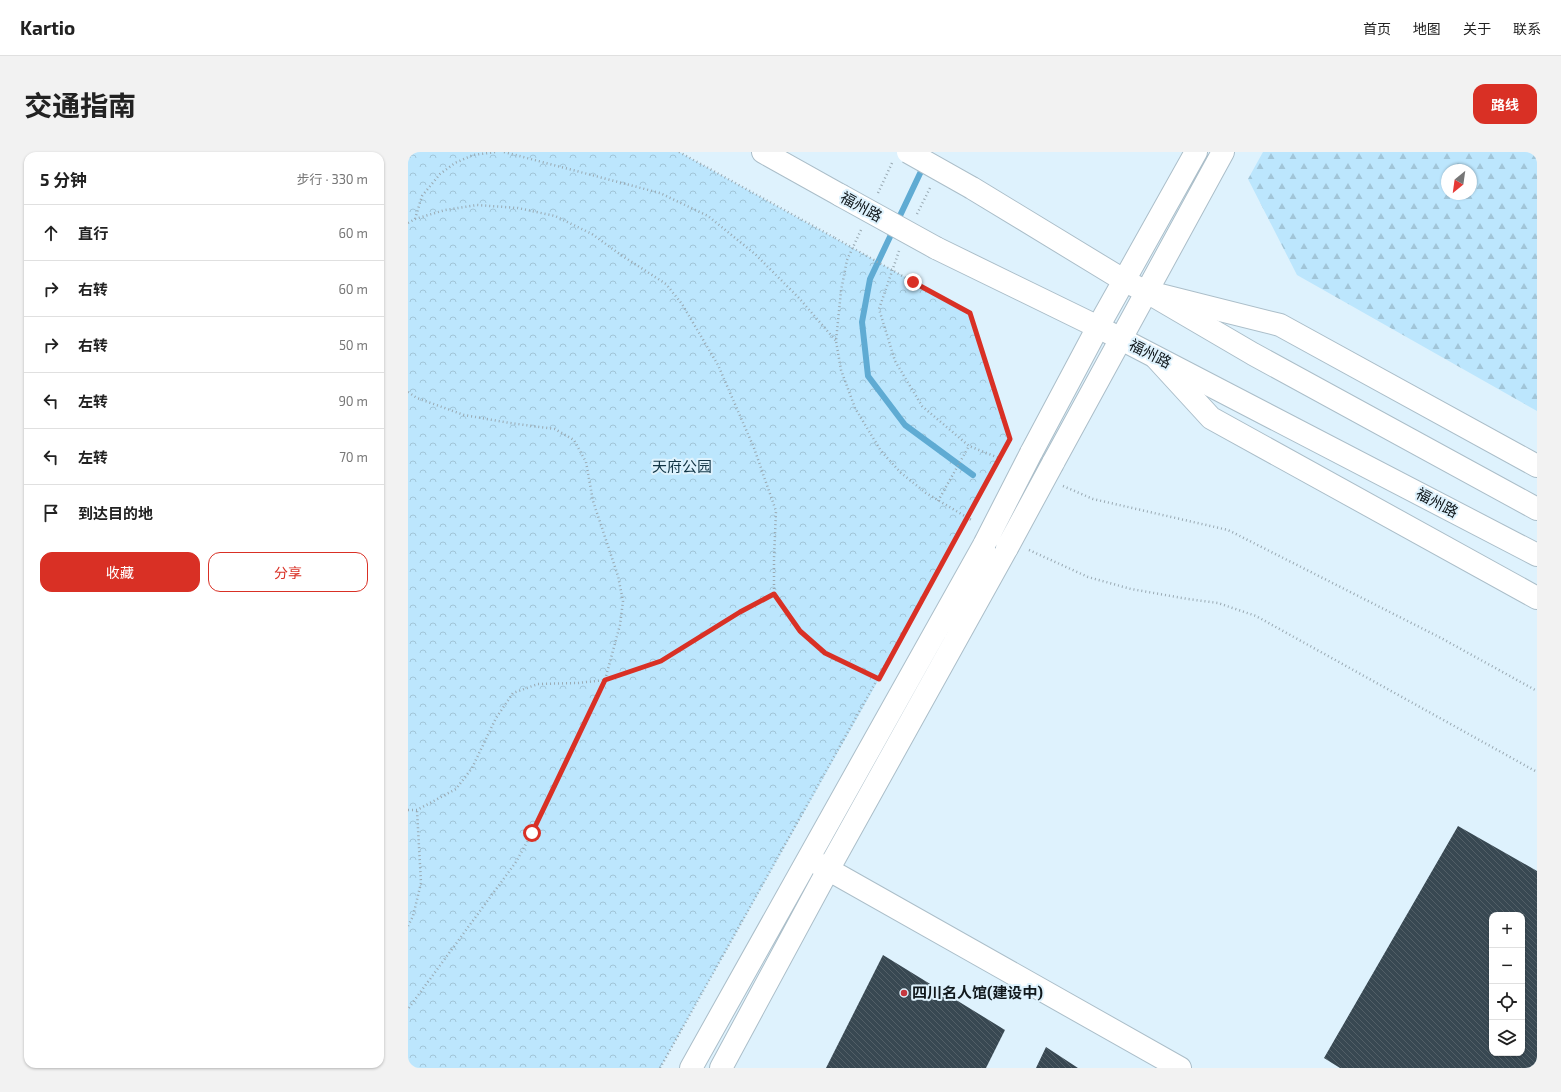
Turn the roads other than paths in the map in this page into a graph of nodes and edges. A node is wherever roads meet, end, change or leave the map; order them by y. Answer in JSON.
{"nodes":[{"id":1,"x":751,"y":152,"type":"edge"},
{"id":2,"x":763,"y":152,"type":"edge"},
{"id":3,"x":1196,"y":152,"type":"edge"},
{"id":4,"x":1223,"y":152,"type":"edge"},
{"id":5,"x":901,"y":156,"type":"edge"},
{"id":6,"x":802,"y":174,"type":"junction"},
{"id":7,"x":1125,"y":281,"type":"junction"},
{"id":8,"x":1147,"y":292,"type":"junction"},
{"id":9,"x":1098,"y":327,"type":"junction"},
{"id":10,"x":1154,"y":356,"type":"junction"},
{"id":11,"x":1537,"y":466,"type":"edge"},
{"id":12,"x":1537,"y":509,"type":"edge"},
{"id":13,"x":1537,"y":555,"type":"edge"},
{"id":14,"x":1537,"y":598,"type":"edge"},
{"id":15,"x":808,"y":858,"type":"junction"},
{"id":16,"x":828,"y":870,"type":"junction"},
{"id":17,"x":691,"y":1068,"type":"edge"},
{"id":18,"x":721,"y":1068,"type":"edge"},
{"id":19,"x":1180,"y":1068,"type":"edge"}],
"edges":[{"from":1,"to":6,"type":"street"},
{"from":2,"to":6,"type":"street","name":"福州路"},
{"from":3,"to":7,"type":"street"},
{"from":4,"to":8,"type":"street"},
{"from":5,"to":7,"type":"street","bridge":true},
{"from":6,"to":9,"type":"street","name":"福州路","bridge":true},
{"from":7,"to":8,"type":"street"},
{"from":7,"to":9,"type":"street"},
{"from":8,"to":11,"type":"street"},
{"from":8,"to":12,"type":"street"},
{"from":8,"to":16,"type":"street","bridge":true},
{"from":9,"to":10,"type":"street","name":"福州路"},
{"from":9,"to":15,"type":"street","bridge":true},
{"from":10,"to":13,"type":"street","name":"福州路"},
{"from":10,"to":14,"type":"street"},
{"from":15,"to":16,"type":"street"},
{"from":15,"to":17,"type":"street"},
{"from":16,"to":18,"type":"street"},
{"from":16,"to":19,"type":"street"}]}
